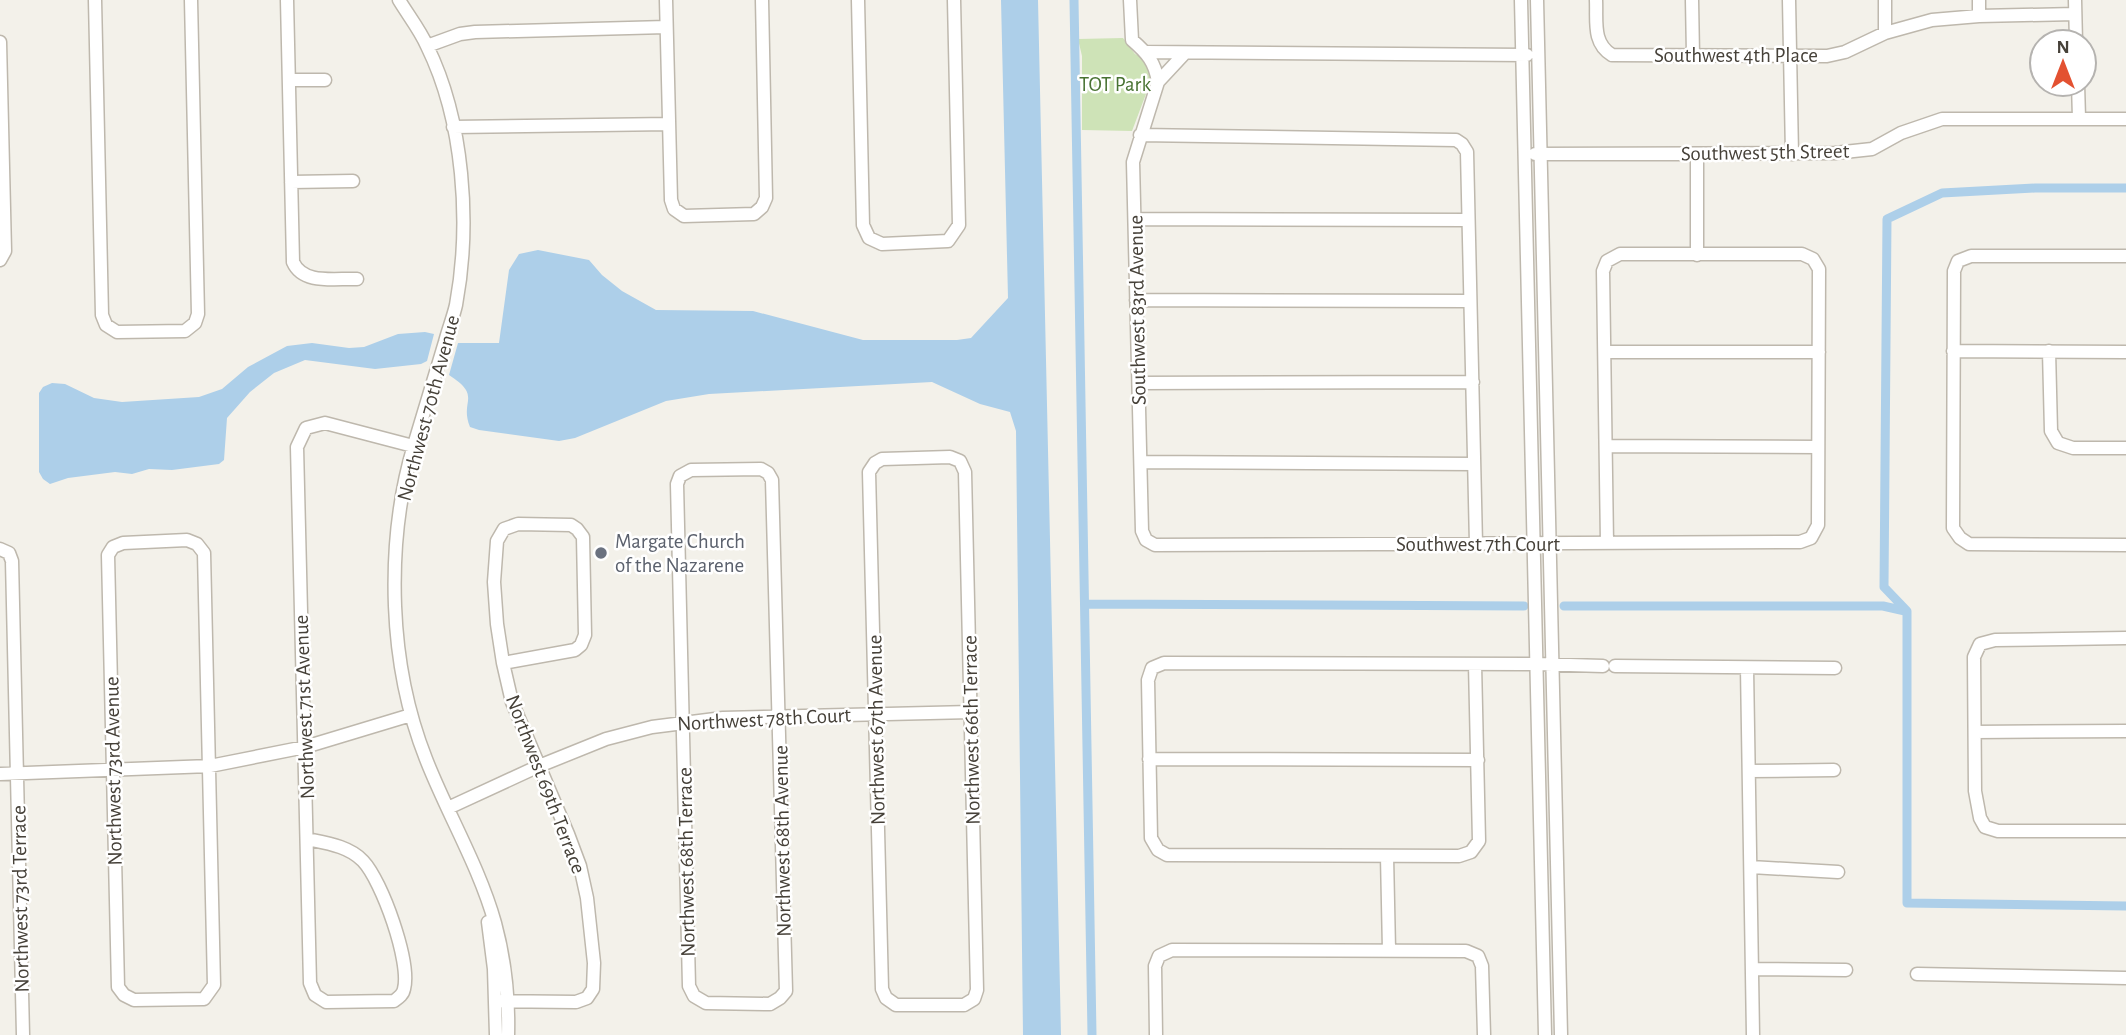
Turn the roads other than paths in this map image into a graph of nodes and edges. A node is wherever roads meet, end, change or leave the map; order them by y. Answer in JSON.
{"nodes":[{"id":1,"x":95,"y":0,"type":"edge"},
{"id":2,"x":191,"y":0,"type":"edge"},
{"id":3,"x":287,"y":0,"type":"edge"},
{"id":4,"x":399,"y":0,"type":"edge"},
{"id":5,"x":666,"y":0,"type":"edge"},
{"id":6,"x":762,"y":0,"type":"edge"},
{"id":7,"x":858,"y":0,"type":"edge"},
{"id":8,"x":954,"y":0,"type":"edge"},
{"id":9,"x":1130,"y":0,"type":"edge"},
{"id":10,"x":1521,"y":0,"type":"edge"},
{"id":11,"x":1537,"y":0,"type":"edge"},
{"id":12,"x":1596,"y":0,"type":"edge"},
{"id":13,"x":1692,"y":0,"type":"edge"},
{"id":14,"x":1789,"y":0,"type":"edge"},
{"id":15,"x":1885,"y":0,"type":"edge"},
{"id":16,"x":1979,"y":0,"type":"edge"},
{"id":17,"x":2075,"y":0,"type":"edge"},
{"id":18,"x":2075,"y":14,"type":"junction"},
{"id":19,"x":1979,"y":16,"type":"junction"},
{"id":20,"x":666,"y":27,"type":"junction"},
{"id":21,"x":2076,"y":28,"type":"edge"},
{"id":22,"x":1885,"y":33,"type":"junction"},
{"id":23,"x":0,"y":42,"type":"edge"},
{"id":24,"x":427,"y":46,"type":"junction"},
{"id":25,"x":1147,"y":52,"type":"junction"},
{"id":26,"x":1185,"y":53,"type":"junction"},
{"id":27,"x":1522,"y":55,"type":"junction"},
{"id":28,"x":1538,"y":55,"type":"junction"},
{"id":29,"x":1693,"y":55,"type":"junction"},
{"id":30,"x":1790,"y":55,"type":"junction"},
{"id":31,"x":289,"y":80,"type":"junction"},
{"id":32,"x":326,"y":80,"type":"dead end"},
{"id":33,"x":1157,"y":82,"type":"junction"},
{"id":34,"x":2079,"y":98,"type":"edge"},
{"id":35,"x":2080,"y":118,"type":"junction"},
{"id":36,"x":2126,"y":119,"type":"edge"},
{"id":37,"x":669,"y":124,"type":"junction"},
{"id":38,"x":453,"y":127,"type":"junction"},
{"id":39,"x":1140,"y":135,"type":"junction"},
{"id":40,"x":1524,"y":153,"type":"junction"},
{"id":41,"x":1792,"y":153,"type":"junction"},
{"id":42,"x":1540,"y":154,"type":"junction"},
{"id":43,"x":1698,"y":155,"type":"junction"},
{"id":44,"x":353,"y":181,"type":"dead end"},
{"id":45,"x":291,"y":182,"type":"junction"},
{"id":46,"x":1135,"y":219,"type":"junction"},
{"id":47,"x":1468,"y":220,"type":"junction"},
{"id":48,"x":1697,"y":255,"type":"junction"},
{"id":49,"x":2126,"y":256,"type":"edge"},
{"id":50,"x":0,"y":260,"type":"edge"},
{"id":51,"x":357,"y":279,"type":"dead end"},
{"id":52,"x":1136,"y":300,"type":"junction"},
{"id":53,"x":1470,"y":301,"type":"junction"},
{"id":54,"x":1953,"y":351,"type":"junction"},
{"id":55,"x":1605,"y":352,"type":"junction"},
{"id":56,"x":1819,"y":352,"type":"junction"},
{"id":57,"x":2049,"y":352,"type":"junction"},
{"id":58,"x":2126,"y":352,"type":"edge"},
{"id":59,"x":1473,"y":382,"type":"junction"},
{"id":60,"x":1139,"y":383,"type":"junction"},
{"id":61,"x":413,"y":446,"type":"junction"},
{"id":62,"x":1606,"y":446,"type":"junction"},
{"id":63,"x":1818,"y":447,"type":"junction"},
{"id":64,"x":2126,"y":448,"type":"edge"},
{"id":65,"x":875,"y":463,"type":"joint"},
{"id":66,"x":1140,"y":463,"type":"junction"},
{"id":67,"x":1474,"y":464,"type":"junction"},
{"id":68,"x":680,"y":476,"type":"joint"},
{"id":69,"x":1146,"y":540,"type":"joint"},
{"id":70,"x":1607,"y":543,"type":"junction"},
{"id":71,"x":1476,"y":544,"type":"junction"},
{"id":72,"x":1534,"y":544,"type":"junction"},
{"id":73,"x":1549,"y":544,"type":"junction"},
{"id":74,"x":2126,"y":545,"type":"edge"},
{"id":75,"x":5,"y":551,"type":"edge"},
{"id":76,"x":2126,"y":638,"type":"edge"},
{"id":77,"x":503,"y":663,"type":"junction"},
{"id":78,"x":1475,"y":664,"type":"junction"},
{"id":79,"x":1536,"y":664,"type":"junction"},
{"id":80,"x":1552,"y":666,"type":"junction"},
{"id":81,"x":1747,"y":668,"type":"junction"},
{"id":82,"x":1835,"y":668,"type":"dead end"},
{"id":83,"x":971,"y":712,"type":"junction"},
{"id":84,"x":876,"y":713,"type":"junction"},
{"id":85,"x":411,"y":715,"type":"junction"},
{"id":86,"x":779,"y":716,"type":"junction"},
{"id":87,"x":683,"y":721,"type":"junction"},
{"id":88,"x":2126,"y":731,"type":"edge"},
{"id":89,"x":1975,"y":732,"type":"junction"},
{"id":90,"x":305,"y":747,"type":"junction"},
{"id":91,"x":1149,"y":759,"type":"junction"},
{"id":92,"x":1478,"y":760,"type":"junction"},
{"id":93,"x":210,"y":766,"type":"junction"},
{"id":94,"x":539,"y":766,"type":"junction"},
{"id":95,"x":1834,"y":770,"type":"dead end"},
{"id":96,"x":114,"y":771,"type":"junction"},
{"id":97,"x":1749,"y":771,"type":"junction"},
{"id":98,"x":18,"y":773,"type":"junction"},
{"id":99,"x":0,"y":774,"type":"edge"},
{"id":100,"x":448,"y":808,"type":"junction"},
{"id":101,"x":2126,"y":831,"type":"edge"},
{"id":102,"x":307,"y":839,"type":"junction"},
{"id":103,"x":1387,"y":856,"type":"junction"},
{"id":104,"x":1751,"y":867,"type":"junction"},
{"id":105,"x":1838,"y":872,"type":"dead end"},
{"id":106,"x":1389,"y":950,"type":"junction"},
{"id":107,"x":1752,"y":969,"type":"junction"},
{"id":108,"x":1846,"y":970,"type":"dead end"},
{"id":109,"x":1917,"y":974,"type":"dead end"},
{"id":110,"x":2126,"y":978,"type":"edge"},
{"id":111,"x":694,"y":996,"type":"joint"},
{"id":112,"x":886,"y":998,"type":"joint"},
{"id":113,"x":502,"y":1001,"type":"junction"},
{"id":114,"x":23,"y":1035,"type":"edge"},
{"id":115,"x":496,"y":1035,"type":"edge"},
{"id":116,"x":508,"y":1035,"type":"edge"},
{"id":117,"x":1156,"y":1035,"type":"edge"},
{"id":118,"x":1484,"y":1035,"type":"edge"},
{"id":119,"x":1545,"y":1035,"type":"edge"},
{"id":120,"x":1561,"y":1035,"type":"edge"},
{"id":121,"x":1753,"y":1035,"type":"edge"}],
"edges":[{"from":1,"to":2,"type":"street"},
{"from":3,"to":31,"type":"street"},
{"from":4,"to":24,"type":"street","name":"Northwest 70th Avenue"},
{"from":5,"to":20,"type":"street"},
{"from":6,"to":37,"type":"street"},
{"from":7,"to":8,"type":"street"},
{"from":9,"to":25,"type":"street"},
{"from":10,"to":27,"type":"street"},
{"from":11,"to":28,"type":"street"},
{"from":12,"to":29,"type":"street","name":"Southwest 4th Place"},
{"from":13,"to":29,"type":"street"},
{"from":14,"to":30,"type":"street"},
{"from":15,"to":22,"type":"street"},
{"from":16,"to":19,"type":"street"},
{"from":17,"to":18,"type":"street"},
{"from":18,"to":19,"type":"street","name":"Southwest 4th Place"},
{"from":18,"to":21,"type":"street"},
{"from":19,"to":22,"type":"street","name":"Southwest 4th Place"},
{"from":20,"to":24,"type":"street"},
{"from":20,"to":37,"type":"street"},
{"from":22,"to":30,"type":"street","name":"Southwest 4th Place"},
{"from":23,"to":50,"type":"street"},
{"from":24,"to":38,"type":"street","name":"Northwest 70th Avenue"},
{"from":25,"to":26,"type":"street"},
{"from":25,"to":33,"type":"street"},
{"from":26,"to":27,"type":"street"},
{"from":26,"to":33,"type":"street","name":"Southwest 83rd Avenue"},
{"from":27,"to":28,"type":"street"},
{"from":27,"to":40,"type":"street"},
{"from":28,"to":42,"type":"street"},
{"from":29,"to":30,"type":"street","name":"Southwest 4th Place"},
{"from":30,"to":41,"type":"street"},
{"from":31,"to":32,"type":"street"},
{"from":31,"to":45,"type":"street"},
{"from":33,"to":39,"type":"street","name":"Southwest 83rd Avenue"},
{"from":34,"to":35,"type":"street"},
{"from":35,"to":36,"type":"street","name":"Southwest 5th Street"},
{"from":35,"to":41,"type":"street","name":"Southwest 5th Street"},
{"from":37,"to":38,"type":"street"},
{"from":38,"to":61,"type":"street","name":"Northwest 70th Avenue"},
{"from":39,"to":46,"type":"street","name":"Southwest 83rd Avenue"},
{"from":39,"to":47,"type":"street"},
{"from":40,"to":42,"type":"street","name":"Southwest 5th Street"},
{"from":40,"to":72,"type":"street"},
{"from":41,"to":43,"type":"street","name":"Southwest 5th Street"},
{"from":42,"to":43,"type":"street","name":"Southwest 5th Street"},
{"from":42,"to":73,"type":"street"},
{"from":43,"to":48,"type":"street"},
{"from":44,"to":45,"type":"street"},
{"from":45,"to":51,"type":"street"},
{"from":46,"to":47,"type":"street"},
{"from":46,"to":52,"type":"street","name":"Southwest 83rd Avenue"},
{"from":47,"to":53,"type":"street"},
{"from":48,"to":55,"type":"street"},
{"from":48,"to":56,"type":"street"},
{"from":49,"to":54,"type":"street"},
{"from":52,"to":53,"type":"street"},
{"from":52,"to":60,"type":"street","name":"Southwest 83rd Avenue"},
{"from":53,"to":59,"type":"street"},
{"from":54,"to":57,"type":"street"},
{"from":54,"to":74,"type":"street"},
{"from":55,"to":56,"type":"street"},
{"from":55,"to":62,"type":"street"},
{"from":56,"to":63,"type":"street"},
{"from":57,"to":58,"type":"street"},
{"from":57,"to":64,"type":"street"},
{"from":59,"to":60,"type":"street"},
{"from":59,"to":67,"type":"street"},
{"from":60,"to":66,"type":"street","name":"Southwest 83rd Avenue"},
{"from":61,"to":85,"type":"street","name":"Northwest 70th Avenue"},
{"from":61,"to":90,"type":"street","name":"Northwest 71st Avenue"},
{"from":62,"to":63,"type":"street"},
{"from":62,"to":70,"type":"street"},
{"from":63,"to":70,"type":"street","name":"Southwest 7th Court"},
{"from":65,"to":83,"type":"street","name":"Northwest 66th Terrace"},
{"from":65,"to":84,"type":"street","name":"Northwest 67th Avenue"},
{"from":66,"to":67,"type":"street"},
{"from":66,"to":69,"type":"street","name":"Southwest 83rd Avenue"},
{"from":67,"to":71,"type":"street"},
{"from":68,"to":86,"type":"street","name":"Northwest 68th Avenue"},
{"from":68,"to":87,"type":"street","name":"Northwest 68th Terrace"},
{"from":69,"to":71,"type":"street","name":"Southwest 7th Court"},
{"from":70,"to":73,"type":"street","name":"Southwest 7th Court"},
{"from":71,"to":72,"type":"street","name":"Southwest 7th Court"},
{"from":72,"to":73,"type":"street","name":"Southwest 7th Court"},
{"from":72,"to":79,"type":"street"},
{"from":73,"to":80,"type":"street"},
{"from":75,"to":98,"type":"street","name":"Northwest 73rd Terrace"},
{"from":76,"to":89,"type":"street"},
{"from":77,"to":77,"type":"street","name":"Northwest 69th Terrace"},
{"from":77,"to":94,"type":"street","name":"Northwest 69th Terrace"},
{"from":78,"to":79,"type":"street"},
{"from":78,"to":91,"type":"street"},
{"from":78,"to":92,"type":"street"},
{"from":79,"to":80,"type":"street"},
{"from":79,"to":119,"type":"street"},
{"from":80,"to":81,"type":"street"},
{"from":80,"to":120,"type":"street"},
{"from":81,"to":82,"type":"street"},
{"from":81,"to":97,"type":"street"},
{"from":83,"to":84,"type":"street","name":"Northwest 78th Court"},
{"from":83,"to":112,"type":"street","name":"Northwest 66th Terrace"},
{"from":84,"to":86,"type":"street","name":"Northwest 78th Court"},
{"from":84,"to":112,"type":"street","name":"Northwest 67th Avenue"},
{"from":85,"to":90,"type":"street"},
{"from":85,"to":100,"type":"street","name":"Northwest 70th Avenue"},
{"from":86,"to":87,"type":"street","name":"Northwest 78th Court"},
{"from":86,"to":111,"type":"street","name":"Northwest 68th Avenue"},
{"from":87,"to":94,"type":"street","name":"Northwest 78th Court"},
{"from":87,"to":111,"type":"street","name":"Northwest 68th Terrace"},
{"from":88,"to":89,"type":"street"},
{"from":89,"to":101,"type":"street"},
{"from":90,"to":93,"type":"street"},
{"from":90,"to":102,"type":"street","name":"Northwest 71st Avenue"},
{"from":91,"to":92,"type":"street"},
{"from":91,"to":103,"type":"street"},
{"from":92,"to":103,"type":"street"},
{"from":93,"to":96,"type":"street"},
{"from":93,"to":96,"type":"street","name":"Northwest 73rd Avenue"},
{"from":93,"to":96,"type":"street","name":"Northwest 73rd Avenue"},
{"from":94,"to":100,"type":"street","name":"Northwest 78th Court"},
{"from":94,"to":113,"type":"street","name":"Northwest 69th Terrace"},
{"from":95,"to":97,"type":"street"},
{"from":96,"to":98,"type":"street"},
{"from":97,"to":104,"type":"street"},
{"from":98,"to":99,"type":"street"},
{"from":98,"to":114,"type":"street","name":"Northwest 73rd Terrace"},
{"from":100,"to":113,"type":"street","name":"Northwest 70th Avenue"},
{"from":102,"to":102,"type":"street","name":"Northwest 71st Avenue"},
{"from":103,"to":106,"type":"street"},
{"from":104,"to":105,"type":"street"},
{"from":104,"to":107,"type":"street"},
{"from":106,"to":117,"type":"street"},
{"from":106,"to":118,"type":"street"},
{"from":107,"to":108,"type":"street"},
{"from":107,"to":121,"type":"street"},
{"from":109,"to":110,"type":"street"},
{"from":113,"to":115,"type":"street","name":"Northwest 70th Avenue"},
{"from":113,"to":116,"type":"street","name":"Northwest 70th Avenue"}]}
